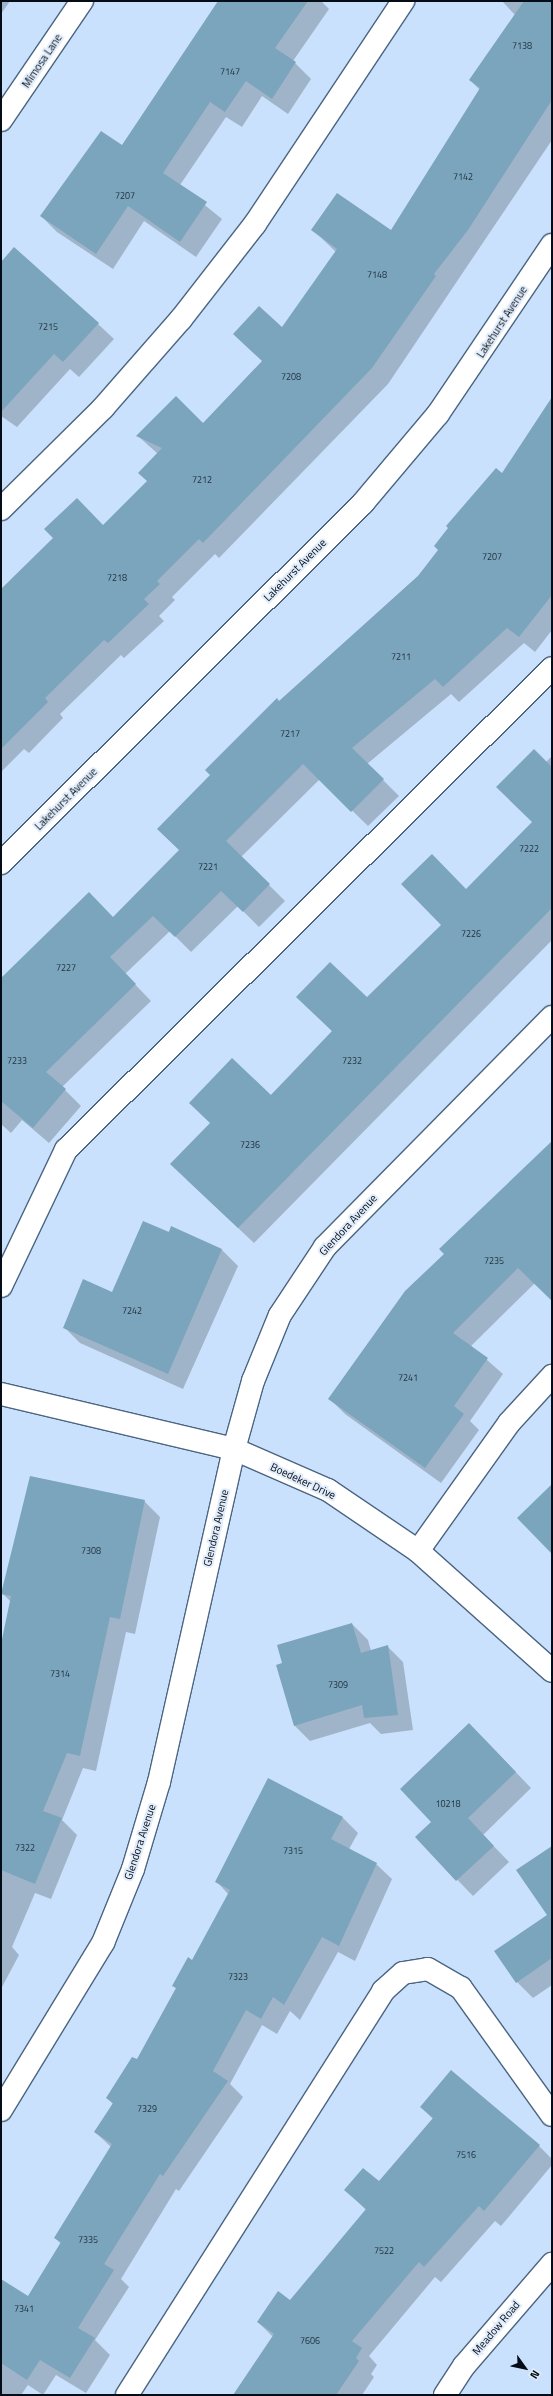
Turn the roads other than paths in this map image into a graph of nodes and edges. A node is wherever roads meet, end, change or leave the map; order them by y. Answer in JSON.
{"nodes":[{"id":1,"x":82,"y":1,"type":"edge"},
{"id":2,"x":403,"y":1,"type":"edge"},
{"id":3,"x":1,"y":120,"type":"edge"},
{"id":4,"x":552,"y":245,"type":"edge"},
{"id":5,"x":1,"y":509,"type":"edge"},
{"id":6,"x":552,"y":668,"type":"edge"},
{"id":7,"x":1,"y":864,"type":"edge"},
{"id":8,"x":552,"y":1017,"type":"edge"},
{"id":9,"x":1,"y":1286,"type":"edge"},
{"id":10,"x":552,"y":1376,"type":"edge"},
{"id":11,"x":1,"y":1394,"type":"edge"},
{"id":12,"x":234,"y":1449,"type":"junction"},
{"id":13,"x":418,"y":1550,"type":"junction"},
{"id":14,"x":552,"y":1671,"type":"edge"},
{"id":15,"x":1,"y":2110,"type":"edge"},
{"id":16,"x":552,"y":2115,"type":"edge"},
{"id":17,"x":552,"y":2264,"type":"edge"},
{"id":18,"x":127,"y":2395,"type":"edge"},
{"id":19,"x":445,"y":2395,"type":"edge"}],
"edges":[{"from":1,"to":3,"type":"street","name":"Mimosa Lane"},
{"from":2,"to":5,"type":"street"},
{"from":4,"to":7,"type":"street","name":"Lakehurst Avenue"},
{"from":6,"to":9,"type":"street"},
{"from":8,"to":12,"type":"street","name":"Glendora Avenue"},
{"from":10,"to":13,"type":"street"},
{"from":11,"to":12,"type":"street","name":"Boedeker Drive"},
{"from":12,"to":13,"type":"street","name":"Boedeker Drive"},
{"from":12,"to":15,"type":"street","name":"Glendora Avenue"},
{"from":13,"to":14,"type":"street","name":"Boedeker Drive"},
{"from":16,"to":18,"type":"street"},
{"from":17,"to":19,"type":"street","name":"Meadow Road"}]}
